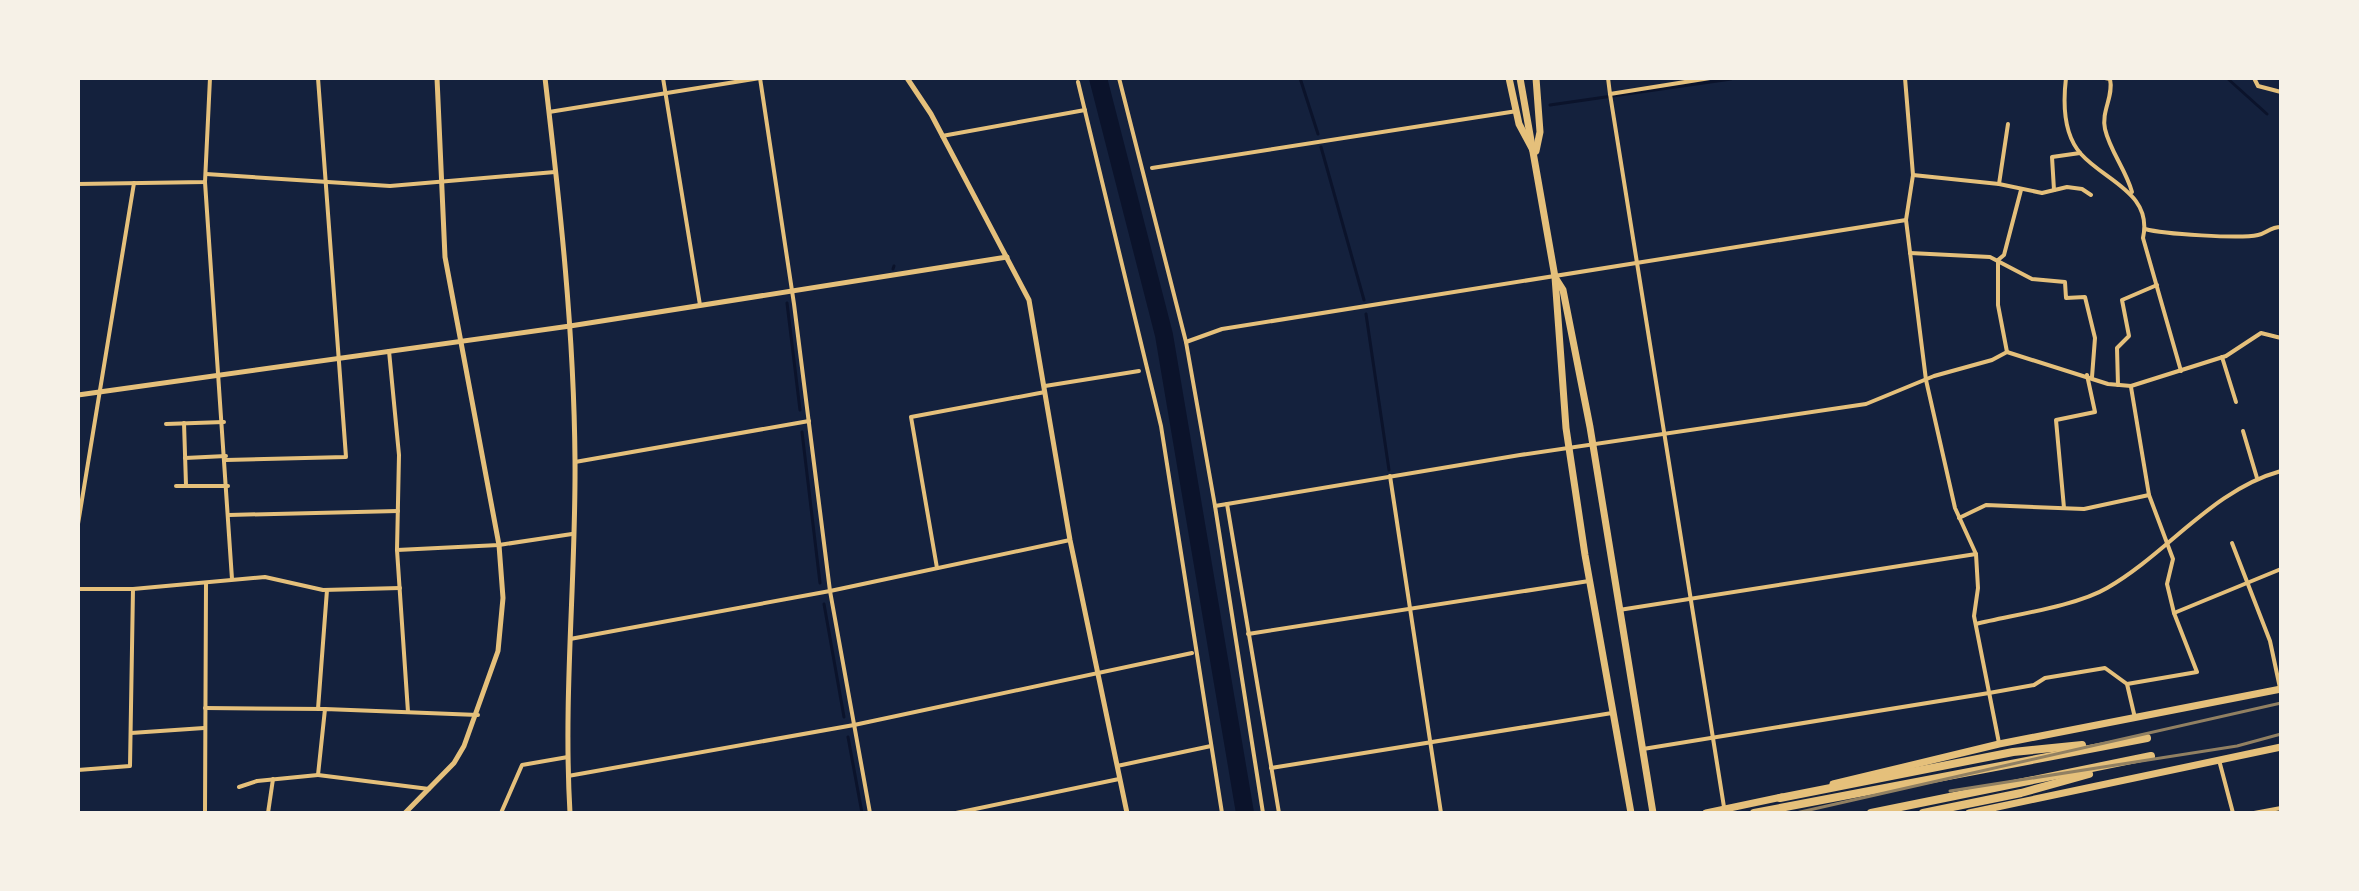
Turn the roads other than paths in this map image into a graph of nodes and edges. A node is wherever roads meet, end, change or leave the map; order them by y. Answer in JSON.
{"nodes":[{"id":1,"x":210,"y":78,"type":"edge"},
{"id":2,"x":318,"y":78,"type":"edge"},
{"id":3,"x":437,"y":78,"type":"edge"},
{"id":4,"x":545,"y":78,"type":"edge"},
{"id":5,"x":663,"y":78,"type":"edge"},
{"id":6,"x":760,"y":78,"type":"edge"},
{"id":7,"x":907,"y":78,"type":"edge"},
{"id":8,"x":1119,"y":78,"type":"edge"},
{"id":9,"x":1509,"y":78,"type":"edge"},
{"id":10,"x":1520,"y":78,"type":"edge"},
{"id":11,"x":1526,"y":78,"type":"edge"},
{"id":12,"x":1536,"y":78,"type":"edge"},
{"id":13,"x":1608,"y":78,"type":"edge"},
{"id":14,"x":1710,"y":78,"type":"edge"},
{"id":15,"x":1905,"y":78,"type":"edge"},
{"id":16,"x":2066,"y":78,"type":"edge"},
{"id":17,"x":2105,"y":78,"type":"edge"},
{"id":18,"x":2254,"y":78,"type":"edge"},
{"id":19,"x":1078,"y":82,"type":"dead end"},
{"id":20,"x":666,"y":92,"type":"junction"},
{"id":21,"x":2281,"y":92,"type":"edge"},
{"id":22,"x":1610,"y":94,"type":"junction"},
{"id":23,"x":1085,"y":110,"type":"junction"},
{"id":24,"x":1528,"y":110,"type":"junction"},
{"id":25,"x":549,"y":112,"type":"junction"},
{"id":26,"x":1516,"y":112,"type":"junction"},
{"id":27,"x":2008,"y":124,"type":"dead end"},
{"id":28,"x":942,"y":136,"type":"junction"},
{"id":29,"x":1535,"y":153,"type":"junction"},
{"id":30,"x":2080,"y":153,"type":"junction"},
{"id":31,"x":1152,"y":168,"type":"dead end"},
{"id":32,"x":555,"y":172,"type":"junction"},
{"id":33,"x":206,"y":174,"type":"junction"},
{"id":34,"x":1913,"y":175,"type":"junction"},
{"id":35,"x":205,"y":182,"type":"junction"},
{"id":36,"x":443,"y":182,"type":"junction"},
{"id":37,"x":134,"y":183,"type":"junction"},
{"id":38,"x":327,"y":183,"type":"junction"},
{"id":39,"x":78,"y":184,"type":"edge"},
{"id":40,"x":1999,"y":184,"type":"junction"},
{"id":41,"x":2021,"y":190,"type":"junction"},
{"id":42,"x":2054,"y":190,"type":"junction"},
{"id":43,"x":2132,"y":192,"type":"junction"},
{"id":44,"x":2091,"y":195,"type":"dead end"},
{"id":45,"x":1906,"y":220,"type":"junction"},
{"id":46,"x":2281,"y":227,"type":"edge"},
{"id":47,"x":2145,"y":229,"type":"junction"},
{"id":48,"x":1910,"y":253,"type":"junction"},
{"id":49,"x":1007,"y":257,"type":"junction"},
{"id":50,"x":1998,"y":260,"type":"junction"},
{"id":51,"x":1638,"y":264,"type":"junction"},
{"id":52,"x":1555,"y":277,"type":"junction"},
{"id":53,"x":2157,"y":285,"type":"junction"},
{"id":54,"x":792,"y":290,"type":"junction"},
{"id":55,"x":700,"y":305,"type":"junction"},
{"id":56,"x":570,"y":326,"type":"junction"},
{"id":57,"x":2281,"y":338,"type":"edge"},
{"id":58,"x":462,"y":341,"type":"junction"},
{"id":59,"x":1186,"y":342,"type":"junction"},
{"id":60,"x":389,"y":351,"type":"junction"},
{"id":61,"x":2007,"y":352,"type":"junction"},
{"id":62,"x":340,"y":357,"type":"junction"},
{"id":63,"x":2222,"y":357,"type":"junction"},
{"id":64,"x":1139,"y":371,"type":"dead end"},
{"id":65,"x":2181,"y":371,"type":"junction"},
{"id":66,"x":220,"y":373,"type":"junction"},
{"id":67,"x":2090,"y":376,"type":"junction"},
{"id":68,"x":1926,"y":380,"type":"junction"},
{"id":69,"x":2118,"y":385,"type":"junction"},
{"id":70,"x":2131,"y":386,"type":"junction"},
{"id":71,"x":1045,"y":389,"type":"junction"},
{"id":72,"x":100,"y":390,"type":"junction"},
{"id":73,"x":78,"y":395,"type":"edge"},
{"id":74,"x":2236,"y":402,"type":"dead end"},
{"id":75,"x":809,"y":421,"type":"junction"},
{"id":76,"x":224,"y":422,"type":"junction"},
{"id":77,"x":184,"y":423,"type":"junction"},
{"id":78,"x":166,"y":424,"type":"dead end"},
{"id":79,"x":2243,"y":431,"type":"dead end"},
{"id":80,"x":1664,"y":435,"type":"junction"},
{"id":81,"x":1593,"y":445,"type":"junction"},
{"id":82,"x":1570,"y":448,"type":"junction"},
{"id":83,"x":185,"y":458,"type":"junction"},
{"id":84,"x":226,"y":458,"type":"junction"},
{"id":85,"x":575,"y":462,"type":"junction"},
{"id":86,"x":2281,"y":471,"type":"edge"},
{"id":87,"x":1390,"y":476,"type":"junction"},
{"id":88,"x":2257,"y":478,"type":"junction"},
{"id":89,"x":186,"y":485,"type":"junction"},
{"id":90,"x":176,"y":486,"type":"dead end"},
{"id":91,"x":228,"y":486,"type":"junction"},
{"id":92,"x":2149,"y":495,"type":"junction"},
{"id":93,"x":1227,"y":504,"type":"junction"},
{"id":94,"x":1215,"y":506,"type":"junction"},
{"id":95,"x":2064,"y":508,"type":"junction"},
{"id":96,"x":398,"y":511,"type":"junction"},
{"id":97,"x":229,"y":515,"type":"junction"},
{"id":98,"x":1959,"y":518,"type":"junction"},
{"id":99,"x":78,"y":524,"type":"edge"},
{"id":100,"x":572,"y":534,"type":"junction"},
{"id":101,"x":1070,"y":540,"type":"junction"},
{"id":102,"x":2232,"y":543,"type":"dead end"},
{"id":103,"x":499,"y":545,"type":"junction"},
{"id":104,"x":2167,"y":545,"type":"junction"},
{"id":105,"x":397,"y":550,"type":"junction"},
{"id":106,"x":1976,"y":554,"type":"junction"},
{"id":107,"x":937,"y":568,"type":"junction"},
{"id":108,"x":2281,"y":569,"type":"edge"},
{"id":109,"x":232,"y":579,"type":"junction"},
{"id":110,"x":1590,"y":581,"type":"junction"},
{"id":111,"x":206,"y":583,"type":"junction"},
{"id":112,"x":2248,"y":583,"type":"junction"},
{"id":113,"x":400,"y":588,"type":"junction"},
{"id":114,"x":78,"y":589,"type":"edge"},
{"id":115,"x":133,"y":589,"type":"junction"},
{"id":116,"x":327,"y":590,"type":"junction"},
{"id":117,"x":830,"y":591,"type":"junction"},
{"id":118,"x":1690,"y":600,"type":"junction"},
{"id":119,"x":1411,"y":608,"type":"junction"},
{"id":120,"x":1619,"y":610,"type":"junction"},
{"id":121,"x":2174,"y":613,"type":"junction"},
{"id":122,"x":1976,"y":624,"type":"junction"},
{"id":123,"x":1248,"y":634,"type":"junction"},
{"id":124,"x":568,"y":640,"type":"junction"},
{"id":125,"x":1192,"y":653,"type":"dead end"},
{"id":126,"x":1098,"y":674,"type":"junction"},
{"id":127,"x":2127,"y":684,"type":"junction"},
{"id":128,"x":2281,"y":690,"type":"edge"},
{"id":129,"x":1989,"y":693,"type":"junction"},
{"id":130,"x":205,"y":708,"type":"junction"},
{"id":131,"x":318,"y":709,"type":"junction"},
{"id":132,"x":325,"y":709,"type":"junction"},
{"id":133,"x":408,"y":712,"type":"junction"},
{"id":134,"x":1612,"y":713,"type":"junction"},
{"id":135,"x":478,"y":715,"type":"junction"},
{"id":136,"x":2135,"y":718,"type":"junction"},
{"id":137,"x":854,"y":725,"type":"junction"},
{"id":138,"x":205,"y":728,"type":"junction"},
{"id":139,"x":131,"y":733,"type":"junction"},
{"id":140,"x":1712,"y":738,"type":"junction"},
{"id":141,"x":1431,"y":743,"type":"junction"},
{"id":142,"x":1999,"y":744,"type":"junction"},
{"id":143,"x":1211,"y":746,"type":"junction"},
{"id":144,"x":2281,"y":747,"type":"edge"},
{"id":145,"x":1643,"y":749,"type":"junction"},
{"id":146,"x":568,"y":757,"type":"junction"},
{"id":147,"x":2219,"y":760,"type":"junction"},
{"id":148,"x":1117,"y":766,"type":"junction"},
{"id":149,"x":1271,"y":768,"type":"junction"},
{"id":150,"x":78,"y":770,"type":"edge"},
{"id":151,"x":318,"y":775,"type":"junction"},
{"id":152,"x":568,"y":776,"type":"junction"},
{"id":153,"x":273,"y":779,"type":"junction"},
{"id":154,"x":1119,"y":779,"type":"junction"},
{"id":155,"x":239,"y":787,"type":"dead end"},
{"id":156,"x":429,"y":789,"type":"junction"},
{"id":157,"x":1780,"y":798,"type":"junction"},
{"id":158,"x":2281,"y":808,"type":"edge"},
{"id":159,"x":2009,"y":809,"type":"edge"},
{"id":160,"x":1725,"y":810,"type":"junction"},
{"id":161,"x":205,"y":813,"type":"edge"},
{"id":162,"x":268,"y":813,"type":"edge"},
{"id":163,"x":405,"y":813,"type":"edge"},
{"id":164,"x":501,"y":813,"type":"edge"},
{"id":165,"x":570,"y":813,"type":"edge"},
{"id":166,"x":870,"y":813,"type":"edge"},
{"id":167,"x":956,"y":813,"type":"edge"},
{"id":168,"x":1127,"y":813,"type":"edge"},
{"id":169,"x":1222,"y":813,"type":"edge"},
{"id":170,"x":1263,"y":813,"type":"edge"},
{"id":171,"x":1279,"y":813,"type":"edge"},
{"id":172,"x":1441,"y":813,"type":"edge"},
{"id":173,"x":1631,"y":813,"type":"edge"},
{"id":174,"x":1653,"y":813,"type":"edge"},
{"id":175,"x":1706,"y":813,"type":"edge"},
{"id":176,"x":1754,"y":813,"type":"edge"},
{"id":177,"x":1871,"y":813,"type":"edge"},
{"id":178,"x":1923,"y":813,"type":"edge"},
{"id":179,"x":1969,"y":813,"type":"edge"},
{"id":180,"x":2233,"y":813,"type":"edge"},
{"id":181,"x":2254,"y":813,"type":"edge"}],
"edges":[{"from":1,"to":33,"type":"street"},
{"from":2,"to":38,"type":"street"},
{"from":3,"to":36,"type":"street"},
{"from":4,"to":25,"type":"street"},
{"from":5,"to":20,"type":"street"},
{"from":6,"to":20,"type":"street"},
{"from":6,"to":54,"type":"street"},
{"from":7,"to":28,"type":"street"},
{"from":8,"to":59,"type":"street"},
{"from":9,"to":26,"type":"highway"},
{"from":10,"to":24,"type":"highway"},
{"from":11,"to":24,"type":"highway"},
{"from":12,"to":29,"type":"highway"},
{"from":13,"to":22,"type":"street"},
{"from":14,"to":22,"type":"street"},
{"from":15,"to":34,"type":"street"},
{"from":16,"to":30,"type":"street"},
{"from":17,"to":43,"type":"street"},
{"from":18,"to":21,"type":"street"},
{"from":19,"to":23,"type":"street"},
{"from":20,"to":25,"type":"street"},
{"from":20,"to":55,"type":"street"},
{"from":22,"to":51,"type":"street"},
{"from":23,"to":28,"type":"street"},
{"from":23,"to":143,"type":"street"},
{"from":24,"to":26,"type":"street"},
{"from":24,"to":29,"type":"highway"},
{"from":25,"to":32,"type":"street"},
{"from":26,"to":29,"type":"highway"},
{"from":26,"to":31,"type":"street"},
{"from":27,"to":40,"type":"street"},
{"from":28,"to":49,"type":"street"},
{"from":29,"to":52,"type":"highway"},
{"from":30,"to":42,"type":"street"},
{"from":30,"to":43,"type":"street"},
{"from":32,"to":36,"type":"street"},
{"from":32,"to":56,"type":"street"},
{"from":33,"to":35,"type":"street"},
{"from":33,"to":38,"type":"street"},
{"from":34,"to":40,"type":"street"},
{"from":34,"to":45,"type":"street"},
{"from":35,"to":37,"type":"street"},
{"from":35,"to":66,"type":"street"},
{"from":36,"to":38,"type":"street"},
{"from":36,"to":58,"type":"street"},
{"from":37,"to":39,"type":"street"},
{"from":37,"to":72,"type":"street"},
{"from":38,"to":62,"type":"street"},
{"from":40,"to":41,"type":"street"},
{"from":41,"to":42,"type":"street"},
{"from":41,"to":50,"type":"street"},
{"from":42,"to":44,"type":"street"},
{"from":43,"to":47,"type":"street"},
{"from":45,"to":48,"type":"street"},
{"from":45,"to":51,"type":"street"},
{"from":46,"to":47,"type":"street"},
{"from":47,"to":53,"type":"street"},
{"from":48,"to":50,"type":"street"},
{"from":48,"to":68,"type":"street"},
{"from":49,"to":54,"type":"street"},
{"from":49,"to":71,"type":"street"},
{"from":50,"to":61,"type":"street"},
{"from":50,"to":67,"type":"street"},
{"from":51,"to":52,"type":"street"},
{"from":51,"to":80,"type":"street"},
{"from":52,"to":59,"type":"street"},
{"from":52,"to":81,"type":"highway"},
{"from":52,"to":82,"type":"highway"},
{"from":53,"to":65,"type":"street"},
{"from":53,"to":69,"type":"street"},
{"from":54,"to":55,"type":"street"},
{"from":54,"to":75,"type":"street"},
{"from":55,"to":56,"type":"street"},
{"from":56,"to":58,"type":"street"},
{"from":56,"to":85,"type":"street"},
{"from":57,"to":63,"type":"street"},
{"from":58,"to":60,"type":"street"},
{"from":58,"to":103,"type":"street"},
{"from":59,"to":94,"type":"street"},
{"from":60,"to":62,"type":"street"},
{"from":60,"to":96,"type":"street"},
{"from":61,"to":67,"type":"street"},
{"from":61,"to":68,"type":"street"},
{"from":62,"to":66,"type":"street"},
{"from":62,"to":84,"type":"street"},
{"from":63,"to":65,"type":"street"},
{"from":63,"to":74,"type":"street"},
{"from":64,"to":71,"type":"street"},
{"from":65,"to":70,"type":"street"},
{"from":66,"to":72,"type":"street"},
{"from":66,"to":76,"type":"street"},
{"from":67,"to":69,"type":"street"},
{"from":67,"to":95,"type":"street"},
{"from":68,"to":80,"type":"street"},
{"from":68,"to":98,"type":"street"},
{"from":69,"to":70,"type":"street"},
{"from":70,"to":92,"type":"street"},
{"from":71,"to":101,"type":"street"},
{"from":71,"to":107,"type":"street"},
{"from":72,"to":73,"type":"street"},
{"from":72,"to":99,"type":"street"},
{"from":75,"to":85,"type":"street"},
{"from":75,"to":117,"type":"street"},
{"from":76,"to":77,"type":"street"},
{"from":76,"to":84,"type":"street"},
{"from":77,"to":78,"type":"street"},
{"from":77,"to":83,"type":"street"},
{"from":79,"to":88,"type":"street"},
{"from":80,"to":81,"type":"street"},
{"from":80,"to":118,"type":"street"},
{"from":81,"to":82,"type":"street"},
{"from":81,"to":120,"type":"highway"},
{"from":82,"to":87,"type":"street"},
{"from":82,"to":110,"type":"highway"},
{"from":83,"to":84,"type":"street"},
{"from":83,"to":89,"type":"street"},
{"from":84,"to":91,"type":"street"},
{"from":85,"to":100,"type":"street"},
{"from":86,"to":88,"type":"street"},
{"from":87,"to":93,"type":"street"},
{"from":87,"to":119,"type":"street"},
{"from":88,"to":104,"type":"street"},
{"from":89,"to":90,"type":"street"},
{"from":89,"to":91,"type":"street"},
{"from":91,"to":97,"type":"street"},
{"from":92,"to":95,"type":"street"},
{"from":92,"to":104,"type":"street"},
{"from":93,"to":94,"type":"street"},
{"from":93,"to":123,"type":"street"},
{"from":94,"to":170,"type":"street"},
{"from":95,"to":98,"type":"street"},
{"from":96,"to":97,"type":"street"},
{"from":96,"to":105,"type":"street"},
{"from":97,"to":109,"type":"street"},
{"from":98,"to":106,"type":"street"},
{"from":100,"to":103,"type":"street"},
{"from":100,"to":124,"type":"street"},
{"from":101,"to":107,"type":"street"},
{"from":101,"to":126,"type":"street"},
{"from":102,"to":112,"type":"street"},
{"from":103,"to":105,"type":"street"},
{"from":103,"to":135,"type":"street"},
{"from":104,"to":121,"type":"street"},
{"from":104,"to":122,"type":"street"},
{"from":105,"to":113,"type":"street"},
{"from":106,"to":118,"type":"street"},
{"from":106,"to":122,"type":"street"},
{"from":107,"to":117,"type":"street"},
{"from":108,"to":112,"type":"street"},
{"from":109,"to":111,"type":"street"},
{"from":109,"to":116,"type":"street"},
{"from":110,"to":119,"type":"street"},
{"from":110,"to":134,"type":"highway"},
{"from":111,"to":115,"type":"street"},
{"from":111,"to":130,"type":"street"},
{"from":112,"to":121,"type":"street"},
{"from":112,"to":128,"type":"street"},
{"from":113,"to":116,"type":"street"},
{"from":113,"to":133,"type":"street"},
{"from":114,"to":115,"type":"street"},
{"from":115,"to":139,"type":"street"},
{"from":116,"to":131,"type":"street"},
{"from":117,"to":124,"type":"street"},
{"from":117,"to":137,"type":"street"},
{"from":118,"to":120,"type":"street"},
{"from":118,"to":140,"type":"street"},
{"from":119,"to":123,"type":"street"},
{"from":119,"to":141,"type":"street"},
{"from":120,"to":145,"type":"highway"},
{"from":121,"to":127,"type":"street"},
{"from":122,"to":129,"type":"street"},
{"from":123,"to":149,"type":"street"},
{"from":124,"to":146,"type":"street"},
{"from":125,"to":126,"type":"street"},
{"from":126,"to":137,"type":"street"},
{"from":126,"to":148,"type":"street"},
{"from":127,"to":129,"type":"street"},
{"from":127,"to":136,"type":"street"},
{"from":128,"to":136,"type":"highway"},
{"from":129,"to":140,"type":"street"},
{"from":129,"to":142,"type":"street"},
{"from":130,"to":131,"type":"street"},
{"from":130,"to":138,"type":"street"},
{"from":131,"to":132,"type":"street"},
{"from":132,"to":133,"type":"street"},
{"from":132,"to":151,"type":"street"},
{"from":133,"to":135,"type":"street"},
{"from":134,"to":141,"type":"street"},
{"from":134,"to":173,"type":"highway"},
{"from":135,"to":156,"type":"street"},
{"from":136,"to":142,"type":"highway"},
{"from":137,"to":152,"type":"street"},
{"from":137,"to":166,"type":"street"},
{"from":138,"to":139,"type":"street"},
{"from":138,"to":161,"type":"street"},
{"from":139,"to":150,"type":"street"},
{"from":140,"to":145,"type":"street"},
{"from":140,"to":160,"type":"street"},
{"from":141,"to":149,"type":"street"},
{"from":141,"to":172,"type":"street"},
{"from":142,"to":157,"type":"highway"},
{"from":143,"to":148,"type":"street"},
{"from":143,"to":169,"type":"street"},
{"from":144,"to":147,"type":"highway"},
{"from":145,"to":174,"type":"highway"},
{"from":146,"to":152,"type":"street"},
{"from":146,"to":164,"type":"street"},
{"from":147,"to":159,"type":"highway"},
{"from":147,"to":180,"type":"street"},
{"from":148,"to":154,"type":"street"},
{"from":149,"to":171,"type":"street"},
{"from":151,"to":153,"type":"street"},
{"from":151,"to":156,"type":"street"},
{"from":152,"to":165,"type":"street"},
{"from":153,"to":155,"type":"street"},
{"from":153,"to":162,"type":"street"},
{"from":154,"to":167,"type":"street"},
{"from":154,"to":168,"type":"street"},
{"from":156,"to":163,"type":"street"},
{"from":157,"to":160,"type":"highway"},
{"from":157,"to":176,"type":"highway"},
{"from":158,"to":181,"type":"street"},
{"from":159,"to":179,"type":"highway"},
{"from":160,"to":175,"type":"highway"},
{"from":177,"to":178,"type":"highway"}]}
